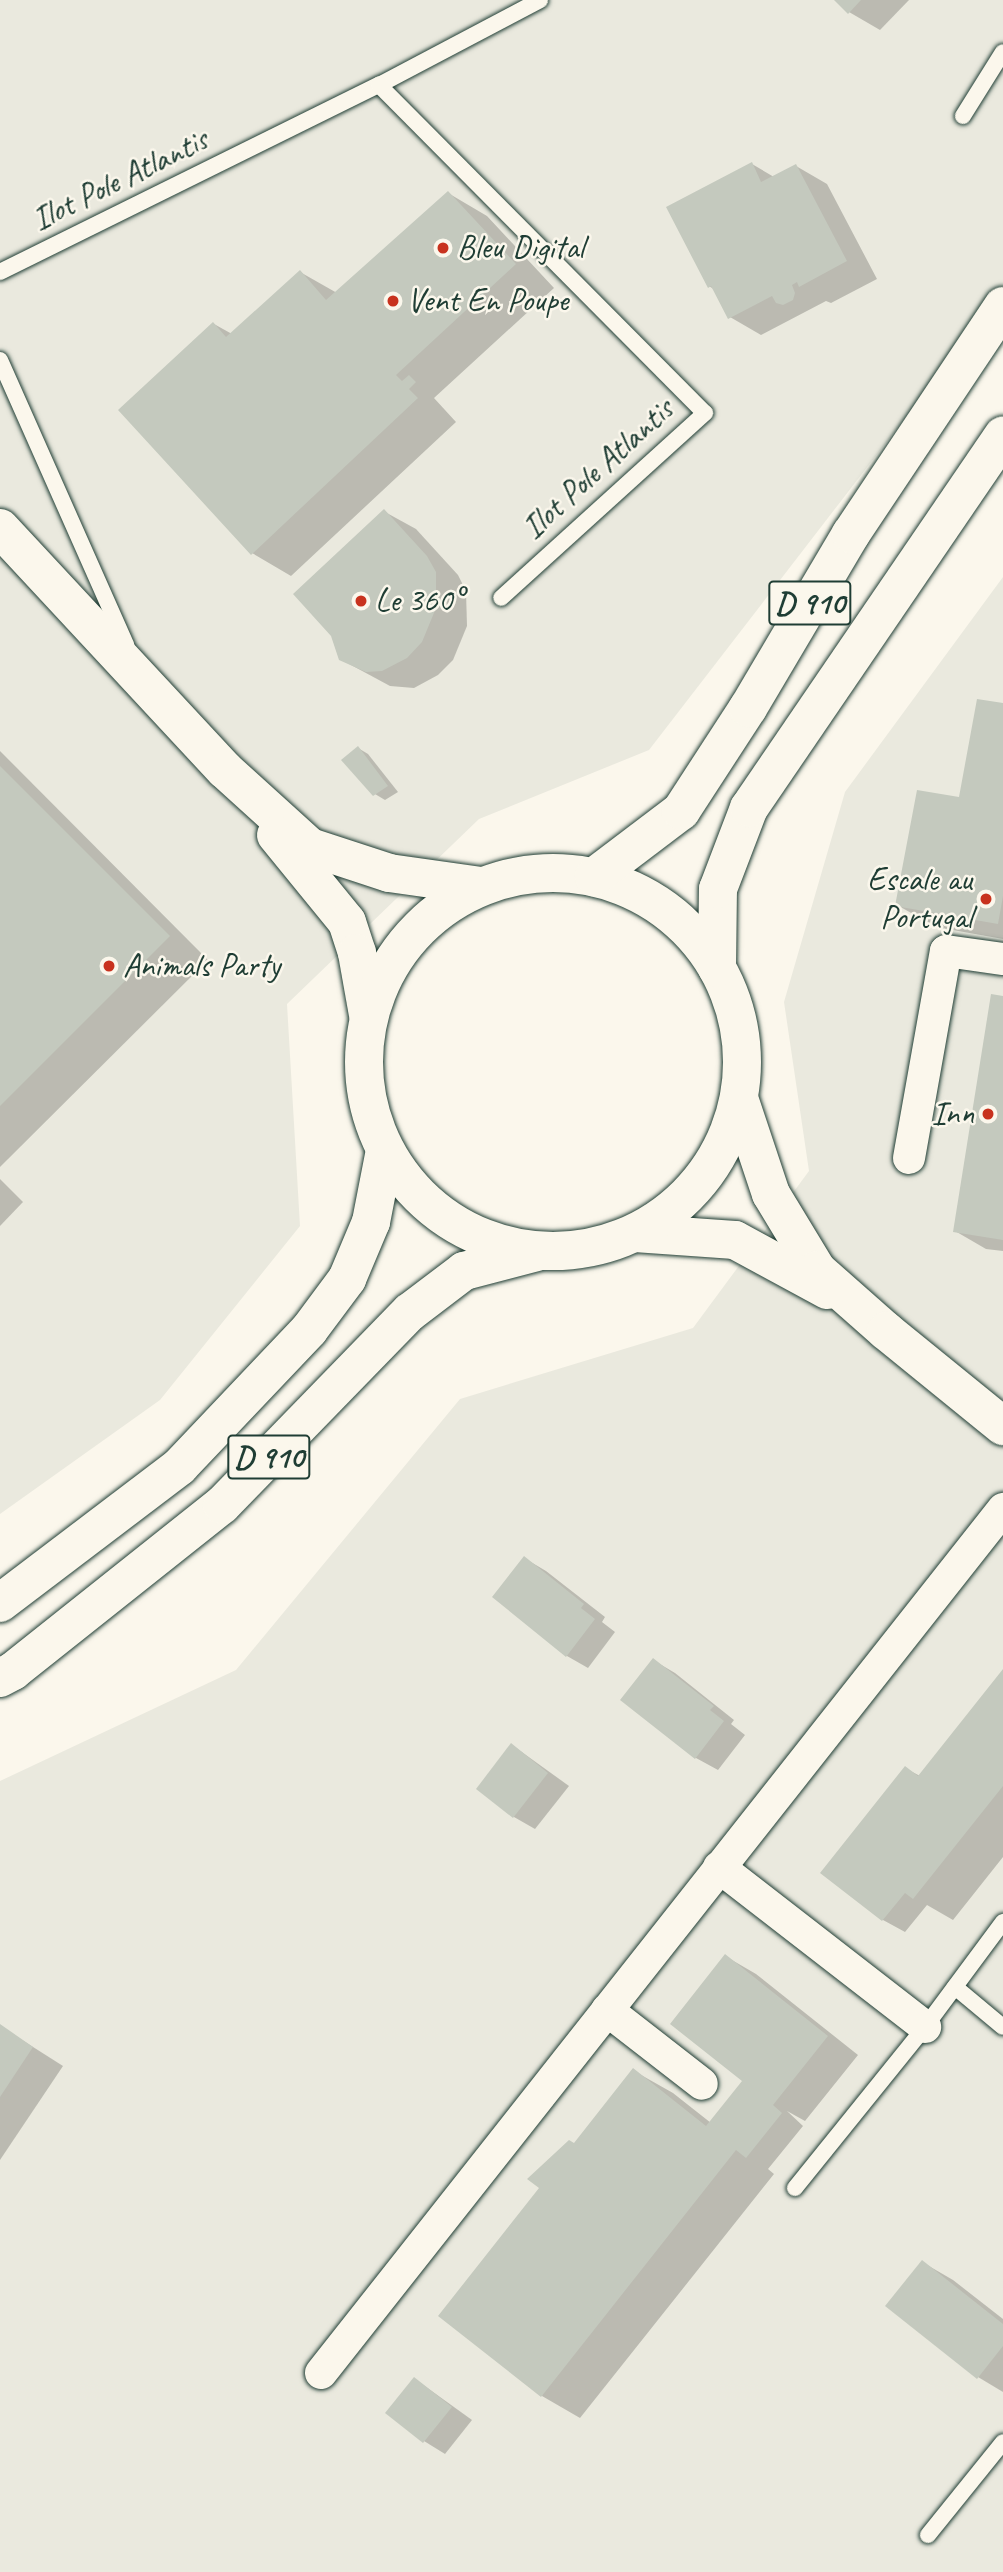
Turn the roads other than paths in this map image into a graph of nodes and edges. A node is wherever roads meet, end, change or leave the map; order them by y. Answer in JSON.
{"nodes":[{"id":1,"x":540,"y":0,"type":"edge"},
{"id":2,"x":1003,"y":52,"type":"edge"},
{"id":3,"x":379,"y":85,"type":"junction"},
{"id":4,"x":963,"y":116,"type":"dead end"},
{"id":5,"x":0,"y":272,"type":"edge"},
{"id":6,"x":1003,"y":306,"type":"edge"},
{"id":7,"x":0,"y":360,"type":"edge"},
{"id":8,"x":1003,"y":435,"type":"edge"},
{"id":9,"x":0,"y":528,"type":"edge"},
{"id":10,"x":501,"y":598,"type":"dead end"},
{"id":11,"x":140,"y":679,"type":"junction"},
{"id":12,"x":225,"y":770,"type":"junction"},
{"id":13,"x":594,"y":877,"type":"junction"},
{"id":14,"x":481,"y":886,"type":"junction"},
{"id":15,"x":1003,"y":959,"type":"edge"},
{"id":16,"x":717,"y":968,"type":"junction"},
{"id":17,"x":368,"y":1015,"type":"junction"},
{"id":18,"x":739,"y":1098,"type":"junction"},
{"id":19,"x":385,"y":1150,"type":"junction"},
{"id":20,"x":909,"y":1158,"type":"dead end"},
{"id":21,"x":635,"y":1233,"type":"junction"},
{"id":22,"x":539,"y":1251,"type":"junction"},
{"id":23,"x":886,"y":1331,"type":"junction"},
{"id":24,"x":1003,"y":1426,"type":"edge"},
{"id":25,"x":1003,"y":1509,"type":"edge"},
{"id":26,"x":0,"y":1603,"type":"edge"},
{"id":27,"x":0,"y":1678,"type":"edge"},
{"id":28,"x":719,"y":1867,"type":"junction"},
{"id":29,"x":1003,"y":1922,"type":"edge"},
{"id":30,"x":955,"y":1987,"type":"junction"},
{"id":31,"x":607,"y":2010,"type":"junction"},
{"id":32,"x":925,"y":2026,"type":"junction"},
{"id":33,"x":1003,"y":2026,"type":"edge"},
{"id":34,"x":702,"y":2084,"type":"dead end"},
{"id":35,"x":795,"y":2188,"type":"dead end"},
{"id":36,"x":321,"y":2373,"type":"dead end"},
{"id":37,"x":1003,"y":2442,"type":"edge"},
{"id":38,"x":928,"y":2535,"type":"dead end"}],
"edges":[{"from":1,"to":3,"type":"lane","name":"Ilot Pole Atlantis"},
{"from":2,"to":4,"type":"lane"},
{"from":3,"to":5,"type":"lane","name":"Ilot Pole Atlantis"},
{"from":3,"to":10,"type":"lane","name":"Ilot Pole Atlantis"},
{"from":6,"to":13,"type":"main road","number":"D 910"},
{"from":7,"to":11,"type":"lane"},
{"from":8,"to":16,"type":"main road","number":"D 910"},
{"from":9,"to":11,"type":"main road"},
{"from":11,"to":12,"type":"main road"},
{"from":12,"to":14,"type":"main road"},
{"from":12,"to":17,"type":"main road"},
{"from":13,"to":14,"type":"main road"},
{"from":13,"to":16,"type":"main road"},
{"from":14,"to":17,"type":"main road"},
{"from":15,"to":20,"type":"street"},
{"from":16,"to":18,"type":"main road"},
{"from":17,"to":19,"type":"main road"},
{"from":18,"to":21,"type":"main road"},
{"from":18,"to":23,"type":"main road"},
{"from":19,"to":22,"type":"main road"},
{"from":19,"to":26,"type":"main road","number":"D 910"},
{"from":21,"to":22,"type":"main road"},
{"from":21,"to":23,"type":"main road"},
{"from":22,"to":27,"type":"main road","number":"D 910"},
{"from":23,"to":24,"type":"main road"},
{"from":25,"to":28,"type":"street"},
{"from":28,"to":31,"type":"street"},
{"from":28,"to":32,"type":"street"},
{"from":29,"to":30,"type":"lane"},
{"from":30,"to":32,"type":"lane"},
{"from":30,"to":33,"type":"lane"},
{"from":31,"to":34,"type":"street"},
{"from":31,"to":36,"type":"street"},
{"from":32,"to":35,"type":"lane"},
{"from":37,"to":38,"type":"lane"}]}
